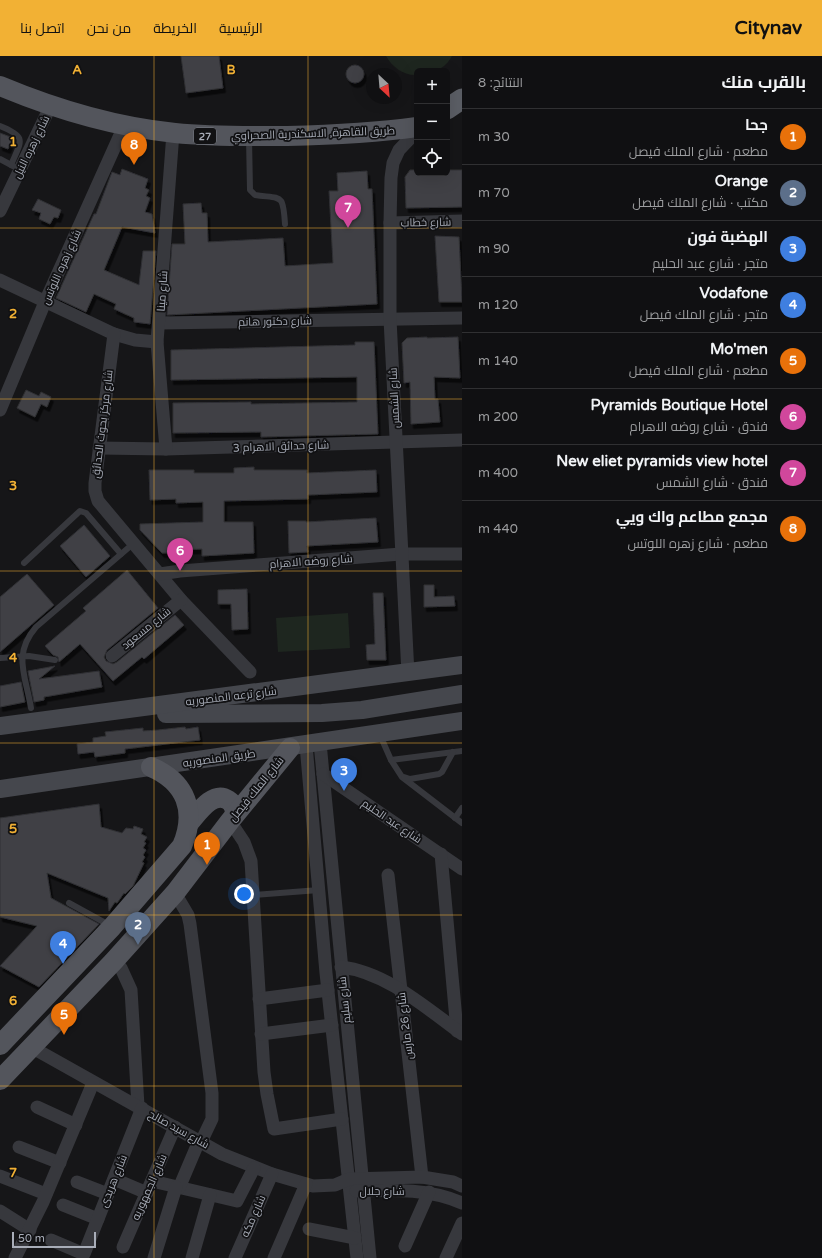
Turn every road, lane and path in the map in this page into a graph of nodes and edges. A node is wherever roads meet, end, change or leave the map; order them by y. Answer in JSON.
{"nodes":[{"id":1,"x":0,"y":86,"type":"edge"},
{"id":2,"x":462,"y":99,"type":"edge"},
{"id":3,"x":52,"y":105,"type":"junction"},
{"id":4,"x":450,"y":107,"type":"edge"},
{"id":5,"x":125,"y":124,"type":"junction"},
{"id":6,"x":0,"y":126,"type":"edge"},
{"id":7,"x":414,"y":127,"type":"edge"},
{"id":8,"x":173,"y":133,"type":"junction"},
{"id":9,"x":414,"y":134,"type":"edge"},
{"id":10,"x":249,"y":137,"type":"junction"},
{"id":11,"x":0,"y":159,"type":"edge"},
{"id":12,"x":15,"y":167,"type":"junction"},
{"id":13,"x":0,"y":210,"type":"edge"},
{"id":14,"x":462,"y":221,"type":"edge"},
{"id":15,"x":390,"y":223,"type":"junction"},
{"id":16,"x":285,"y":224,"type":"dead end"},
{"id":17,"x":0,"y":280,"type":"edge"},
{"id":18,"x":45,"y":302,"type":"junction"},
{"id":19,"x":462,"y":318,"type":"edge"},
{"id":20,"x":390,"y":319,"type":"junction"},
{"id":21,"x":160,"y":323,"type":"junction"},
{"id":22,"x":114,"y":334,"type":"junction"},
{"id":23,"x":158,"y":342,"type":"junction"},
{"id":24,"x":0,"y":410,"type":"edge"},
{"id":25,"x":462,"y":440,"type":"edge"},
{"id":26,"x":396,"y":442,"type":"junction"},
{"id":27,"x":99,"y":448,"type":"junction"},
{"id":28,"x":166,"y":449,"type":"junction"},
{"id":29,"x":134,"y":543,"type":"junction"},
{"id":30,"x":122,"y":554,"type":"junction"},
{"id":31,"x":401,"y":554,"type":"junction"},
{"id":32,"x":462,"y":554,"type":"edge"},
{"id":33,"x":24,"y":564,"type":"dead end"},
{"id":34,"x":160,"y":574,"type":"junction"},
{"id":35,"x":181,"y":600,"type":"junction"},
{"id":36,"x":22,"y":656,"type":"junction"},
{"id":37,"x":112,"y":656,"type":"dead end"},
{"id":38,"x":0,"y":658,"type":"edge"},
{"id":39,"x":55,"y":660,"type":"dead end"},
{"id":40,"x":462,"y":665,"type":"edge"},
{"id":41,"x":250,"y":672,"type":"dead end"},
{"id":42,"x":408,"y":674,"type":"junction"},
{"id":43,"x":462,"y":694,"type":"edge"},
{"id":44,"x":31,"y":708,"type":"dead end"},
{"id":45,"x":126,"y":710,"type":"junction"},
{"id":46,"x":462,"y":721,"type":"edge"},
{"id":47,"x":0,"y":726,"type":"edge"},
{"id":48,"x":379,"y":733,"type":"junction"},
{"id":49,"x":305,"y":745,"type":"junction"},
{"id":50,"x":462,"y":751,"type":"edge"},
{"id":51,"x":453,"y":752,"type":"junction"},
{"id":52,"x":391,"y":760,"type":"junction"},
{"id":53,"x":151,"y":767,"type":"junction"},
{"id":54,"x":323,"y":774,"type":"junction"},
{"id":55,"x":402,"y":777,"type":"junction"},
{"id":56,"x":0,"y":789,"type":"edge"},
{"id":57,"x":462,"y":808,"type":"edge"},
{"id":58,"x":232,"y":817,"type":"junction"},
{"id":59,"x":455,"y":818,"type":"junction"},
{"id":60,"x":189,"y":822,"type":"junction"},
{"id":61,"x":462,"y":823,"type":"edge"},
{"id":62,"x":441,"y":854,"type":"junction"},
{"id":63,"x":462,"y":869,"type":"edge"},
{"id":64,"x":388,"y":875,"type":"dead end"},
{"id":65,"x":319,"y":890,"type":"junction"},
{"id":66,"x":175,"y":893,"type":"junction"},
{"id":67,"x":253,"y":895,"type":"junction"},
{"id":68,"x":69,"y":903,"type":"dead end"},
{"id":69,"x":112,"y":927,"type":"junction"},
{"id":70,"x":113,"y":962,"type":"junction"},
{"id":71,"x":341,"y":967,"type":"junction"},
{"id":72,"x":328,"y":990,"type":"junction"},
{"id":73,"x":401,"y":992,"type":"junction"},
{"id":74,"x":259,"y":999,"type":"junction"},
{"id":75,"x":332,"y":1024,"type":"junction"},
{"id":76,"x":460,"y":1033,"type":"edge"},
{"id":77,"x":261,"y":1034,"type":"junction"},
{"id":78,"x":5,"y":1038,"type":"edge"},
{"id":79,"x":33,"y":1048,"type":"junction"},
{"id":80,"x":0,"y":1080,"type":"edge"},
{"id":81,"x":93,"y":1083,"type":"junction"},
{"id":82,"x":37,"y":1107,"type":"dead end"},
{"id":83,"x":140,"y":1107,"type":"junction"},
{"id":84,"x":342,"y":1119,"type":"junction"},
{"id":85,"x":76,"y":1125,"type":"junction"},
{"id":86,"x":176,"y":1127,"type":"junction"},
{"id":87,"x":200,"y":1141,"type":"junction"},
{"id":88,"x":19,"y":1147,"type":"dead end"},
{"id":89,"x":60,"y":1163,"type":"junction"},
{"id":90,"x":254,"y":1168,"type":"junction"},
{"id":91,"x":272,"y":1174,"type":"junction"},
{"id":92,"x":0,"y":1176,"type":"edge"},
{"id":93,"x":422,"y":1177,"type":"junction"},
{"id":94,"x":114,"y":1179,"type":"junction"},
{"id":95,"x":76,"y":1182,"type":"dead end"},
{"id":96,"x":306,"y":1184,"type":"junction"},
{"id":97,"x":363,"y":1184,"type":"junction"},
{"id":98,"x":335,"y":1185,"type":"joint"},
{"id":99,"x":349,"y":1185,"type":"junction"},
{"id":100,"x":462,"y":1186,"type":"edge"},
{"id":101,"x":149,"y":1187,"type":"junction"},
{"id":102,"x":178,"y":1188,"type":"junction"},
{"id":103,"x":429,"y":1192,"type":"junction"},
{"id":104,"x":46,"y":1194,"type":"junction"},
{"id":105,"x":108,"y":1194,"type":"junction"},
{"id":106,"x":210,"y":1196,"type":"junction"},
{"id":107,"x":462,"y":1203,"type":"edge"},
{"id":108,"x":63,"y":1205,"type":"dead end"},
{"id":109,"x":0,"y":1211,"type":"edge"},
{"id":110,"x":98,"y":1219,"type":"junction"},
{"id":111,"x":462,"y":1223,"type":"edge"},
{"id":112,"x":310,"y":1229,"type":"dead end"},
{"id":113,"x":30,"y":1230,"type":"junction"},
{"id":114,"x":355,"y":1238,"type":"junction"},
{"id":115,"x":51,"y":1240,"type":"dead end"},
{"id":116,"x":405,"y":1246,"type":"dead end"},
{"id":117,"x":123,"y":1247,"type":"dead end"},
{"id":118,"x":15,"y":1258,"type":"edge"},
{"id":119,"x":154,"y":1258,"type":"edge"},
{"id":120,"x":192,"y":1258,"type":"edge"},
{"id":121,"x":235,"y":1258,"type":"edge"},
{"id":122,"x":274,"y":1258,"type":"edge"},
{"id":123,"x":357,"y":1258,"type":"edge"},
{"id":124,"x":370,"y":1258,"type":"edge"},
{"id":125,"x":446,"y":1258,"type":"edge"}],
"edges":[{"from":1,"to":3,"type":"main road","name":"طريق القاهرة, الاسكندرية الصحراوي","number":"27"},
{"from":2,"to":4,"type":"highway"},
{"from":3,"to":5,"type":"main road","name":"طريق القاهرة, الاسكندرية الصحراوي","number":"27"},
{"from":3,"to":12,"type":"street","name":"شارع زهره النيل"},
{"from":5,"to":8,"type":"main road","name":"طريق القاهرة, الاسكندرية الصحراوي","number":"27"},
{"from":5,"to":18,"type":"street","name":"شارع زهره اللوتس"},
{"from":6,"to":12,"type":"lane"},
{"from":7,"to":10,"type":"main road","name":"طريق القاهرة, الاسكندرية الصحراوي","number":"27"},
{"from":8,"to":10,"type":"main road","name":"طريق القاهرة, الاسكندرية الصحراوي","number":"27"},
{"from":8,"to":21,"type":"street","name":"شارع مينا"},
{"from":9,"to":15,"type":"street","name":"شارع الشمس"},
{"from":10,"to":16,"type":"lane"},
{"from":11,"to":12,"type":"lane"},
{"from":12,"to":13,"type":"street","name":"شارع زهره النيل"},
{"from":14,"to":15,"type":"street","name":"شارع خطاب"},
{"from":15,"to":20,"type":"street","name":"شارع الشمس"},
{"from":17,"to":18,"type":"street"},
{"from":18,"to":22,"type":"street"},
{"from":18,"to":24,"type":"street","name":"شارع زهره اللوتس"},
{"from":19,"to":20,"type":"street","name":"شارع دكتور هانم"},
{"from":20,"to":21,"type":"street","name":"شارع دكتور هانم"},
{"from":20,"to":26,"type":"street","name":"شارع الشمس"},
{"from":21,"to":23,"type":"street","name":"شارع مينا"},
{"from":22,"to":23,"type":"street"},
{"from":22,"to":27,"type":"street","name":"شارع مركز بحوث الحدائق"},
{"from":23,"to":28,"type":"street","name":"شارع مينا"},
{"from":25,"to":26,"type":"street","name":"شارع حدائق الاهرام 3"},
{"from":26,"to":28,"type":"street","name":"شارع حدائق الاهرام 3"},
{"from":26,"to":31,"type":"street","name":"شارع الشمس"},
{"from":27,"to":28,"type":"street","name":"شارع حدائق الاهرام 3"},
{"from":27,"to":29,"type":"street","name":"شارع مركز بحوث الحدائق"},
{"from":29,"to":30,"type":"lane"},
{"from":29,"to":34,"type":"street","name":"شارع مركز بحوث الحدائق"},
{"from":30,"to":33,"type":"lane"},
{"from":30,"to":36,"type":"lane"},
{"from":31,"to":32,"type":"street","name":"شارع روضه الاهرام"},
{"from":31,"to":34,"type":"street","name":"شارع روضه الاهرام"},
{"from":31,"to":42,"type":"street","name":"شارع الشمس"},
{"from":34,"to":35,"type":"street","name":"شارع مركز بحوث الحدائق"},
{"from":35,"to":37,"type":"street","name":"شارع مسعود"},
{"from":35,"to":41,"type":"street","name":"شارع مركز بحوث الحدائق"},
{"from":36,"to":38,"type":"lane"},
{"from":36,"to":39,"type":"lane"},
{"from":36,"to":44,"type":"lane"},
{"from":40,"to":42,"type":"main road","name":"شارع ترعه المنصوريه"},
{"from":42,"to":45,"type":"main road","name":"شارع ترعه المنصوريه"},
{"from":43,"to":45,"type":"main road"},
{"from":45,"to":47,"type":"main road","name":"شارع ترعه المنصوريه"},
{"from":46,"to":48,"type":"main road","name":"طريق المنصوريه"},
{"from":48,"to":49,"type":"main road","name":"طريق المنصوريه"},
{"from":48,"to":52,"type":"lane"},
{"from":49,"to":53,"type":"main road","name":"طريق المنصوريه"},
{"from":49,"to":54,"type":"street","name":"شارع سليم"},
{"from":49,"to":58,"type":"main road","name":"شارع الملك فيصل"},
{"from":49,"to":65,"type":"street","name":"شارع سليم"},
{"from":50,"to":51,"type":"lane"},
{"from":51,"to":52,"type":"lane"},
{"from":51,"to":55,"type":"lane"},
{"from":52,"to":55,"type":"lane"},
{"from":53,"to":56,"type":"main road","name":"طريق المنصوريه"},
{"from":53,"to":60,"type":"main road"},
{"from":54,"to":62,"type":"street","name":"شارع عبد الحليم"},
{"from":54,"to":71,"type":"street","name":"شارع سليم"},
{"from":55,"to":59,"type":"lane"},
{"from":57,"to":59,"type":"lane"},
{"from":58,"to":60,"type":"main road"},
{"from":58,"to":66,"type":"main road","name":"شارع الملك فيصل"},
{"from":58,"to":67,"type":"street"},
{"from":59,"to":61,"type":"lane"},
{"from":60,"to":69,"type":"main road"},
{"from":62,"to":63,"type":"street","name":"شارع عبد الحليم"},
{"from":62,"to":76,"type":"street"},
{"from":64,"to":73,"type":"street","name":"شارع 26 مارس"},
{"from":65,"to":67,"type":"lane"},
{"from":65,"to":72,"type":"street","name":"شارع سليم"},
{"from":66,"to":70,"type":"main road","name":"شارع الملك فيصل"},
{"from":66,"to":87,"type":"street"},
{"from":67,"to":74,"type":"street"},
{"from":68,"to":69,"type":"lane"},
{"from":69,"to":78,"type":"main road"},
{"from":70,"to":79,"type":"main road","name":"شارع الملك فيصل"},
{"from":70,"to":83,"type":"street"},
{"from":71,"to":73,"type":"street"},
{"from":71,"to":97,"type":"street","name":"شارع سليم"},
{"from":72,"to":74,"type":"street"},
{"from":72,"to":75,"type":"street","name":"شارع سليم"},
{"from":73,"to":76,"type":"street"},
{"from":73,"to":93,"type":"street","name":"شارع 26 مارس"},
{"from":74,"to":77,"type":"street"},
{"from":75,"to":77,"type":"street"},
{"from":75,"to":84,"type":"street","name":"شارع سليم"},
{"from":77,"to":84,"type":"street"},
{"from":79,"to":80,"type":"main road","name":"شارع الملك فيصل"},
{"from":79,"to":81,"type":"street","name":"شارع سيد صالح"},
{"from":81,"to":83,"type":"street","name":"شارع سيد صالح"},
{"from":81,"to":85,"type":"street"},
{"from":82,"to":85,"type":"street"},
{"from":83,"to":86,"type":"street","name":"شارع سيد صالح"},
{"from":83,"to":94,"type":"street","name":"شارع هريدى"},
{"from":84,"to":99,"type":"street","name":"شارع سليم"},
{"from":85,"to":89,"type":"street"},
{"from":86,"to":87,"type":"street","name":"شارع سيد صالح"},
{"from":86,"to":101,"type":"street","name":"شارع الجمهوريه"},
{"from":87,"to":90,"type":"street","name":"شارع سيد صالح"},
{"from":87,"to":102,"type":"street"},
{"from":88,"to":89,"type":"street"},
{"from":89,"to":104,"type":"street"},
{"from":90,"to":91,"type":"street","name":"شارع سيد صالح"},
{"from":90,"to":106,"type":"street"},
{"from":91,"to":96,"type":"street","name":"شارع سيد صالح"},
{"from":91,"to":121,"type":"street","name":"شارع مكه"},
{"from":92,"to":104,"type":"street"},
{"from":93,"to":97,"type":"street","name":"شارع جلال"},
{"from":93,"to":100,"type":"street","name":"شارع جلال"},
{"from":94,"to":101,"type":"street"},
{"from":94,"to":105,"type":"street","name":"شارع هريدى"},
{"from":95,"to":105,"type":"street"},
{"from":96,"to":98,"type":"street","name":"شارع سيد صالح"},
{"from":96,"to":122,"type":"street"},
{"from":97,"to":99,"type":"street","name":"شارع جلال"},
{"from":97,"to":103,"type":"street","name":"شارع جلال"},
{"from":97,"to":124,"type":"street","name":"شارع سليم"},
{"from":98,"to":99,"type":"street","name":"شارع جلال"},
{"from":99,"to":114,"type":"street","name":"شارع سليم"},
{"from":101,"to":102,"type":"street"},
{"from":101,"to":117,"type":"street","name":"شارع الجمهوريه"},
{"from":102,"to":106,"type":"street"},
{"from":102,"to":119,"type":"street"},
{"from":103,"to":107,"type":"street","name":"شارع جلال"},
{"from":103,"to":116,"type":"street"},
{"from":104,"to":113,"type":"street"},
{"from":105,"to":110,"type":"street","name":"شارع هريدى"},
{"from":106,"to":120,"type":"street"},
{"from":108,"to":110,"type":"street"},
{"from":109,"to":113,"type":"street"},
{"from":110,"to":115,"type":"street","name":"شارع هريدى"},
{"from":111,"to":125,"type":"street"},
{"from":112,"to":114,"type":"street"},
{"from":113,"to":118,"type":"street"},
{"from":114,"to":123,"type":"street","name":"شارع سليم"}]}
